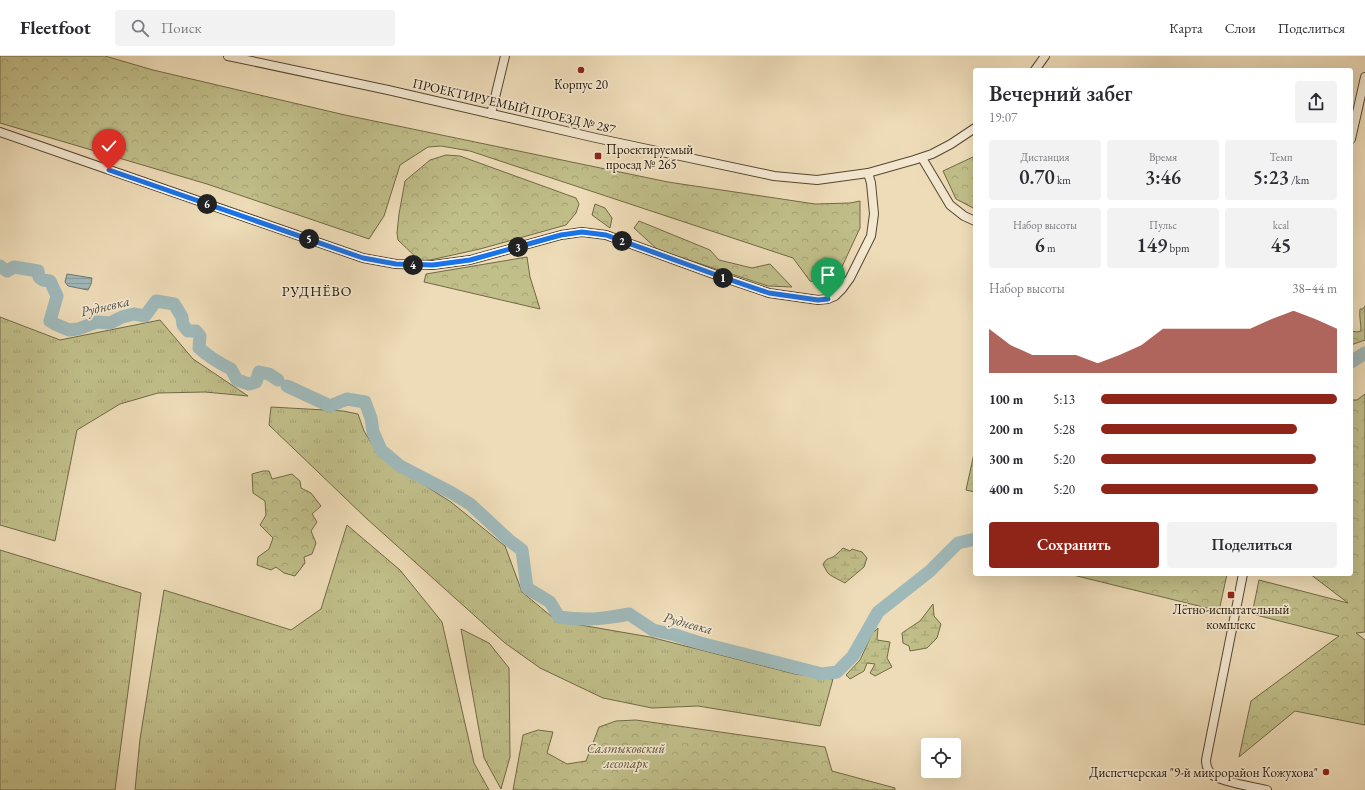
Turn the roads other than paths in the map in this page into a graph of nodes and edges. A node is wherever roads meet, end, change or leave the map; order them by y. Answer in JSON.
{"nodes":[{"id":1,"x":228,"y":56,"type":"edge"},
{"id":2,"x":505,"y":56,"type":"edge"},
{"id":3,"x":1045,"y":56,"type":"edge"},
{"id":4,"x":255,"y":59,"type":"edge"},
{"id":5,"x":1036,"y":68,"type":"edge"},
{"id":6,"x":1365,"y":77,"type":"edge"},
{"id":7,"x":491,"y":114,"type":"junction"},
{"id":8,"x":973,"y":129,"type":"edge"},
{"id":9,"x":1353,"y":130,"type":"edge"},
{"id":10,"x":0,"y":132,"type":"edge"},
{"id":11,"x":922,"y":158,"type":"junction"},
{"id":12,"x":868,"y":174,"type":"junction"},
{"id":13,"x":973,"y":220,"type":"edge"},
{"id":14,"x":1243,"y":576,"type":"edge"},
{"id":15,"x":1266,"y":790,"type":"edge"}],
"edges":[{"from":1,"to":4,"type":"street","name":"ПРОЕКТИРУЕМЫЙ ПРОЕЗД № 287"},
{"from":2,"to":7,"type":"street"},
{"from":3,"to":5,"type":"street"},
{"from":4,"to":7,"type":"street","name":"ПРОЕКТИРУЕМЫЙ ПРОЕЗД № 287"},
{"from":6,"to":9,"type":"street"},
{"from":7,"to":12,"type":"street","name":"ПРОЕКТИРУЕМЫЙ ПРОЕЗД № 287"},
{"from":8,"to":11,"type":"street","name":"ПРОЕКТИРУЕМЫЙ ПРОЕЗД № 287"},
{"from":10,"to":12,"type":"street"},
{"from":11,"to":12,"type":"street","name":"ПРОЕКТИРУЕМЫЙ ПРОЕЗД № 287"},
{"from":11,"to":13,"type":"street"},
{"from":14,"to":15,"type":"street"}]}
